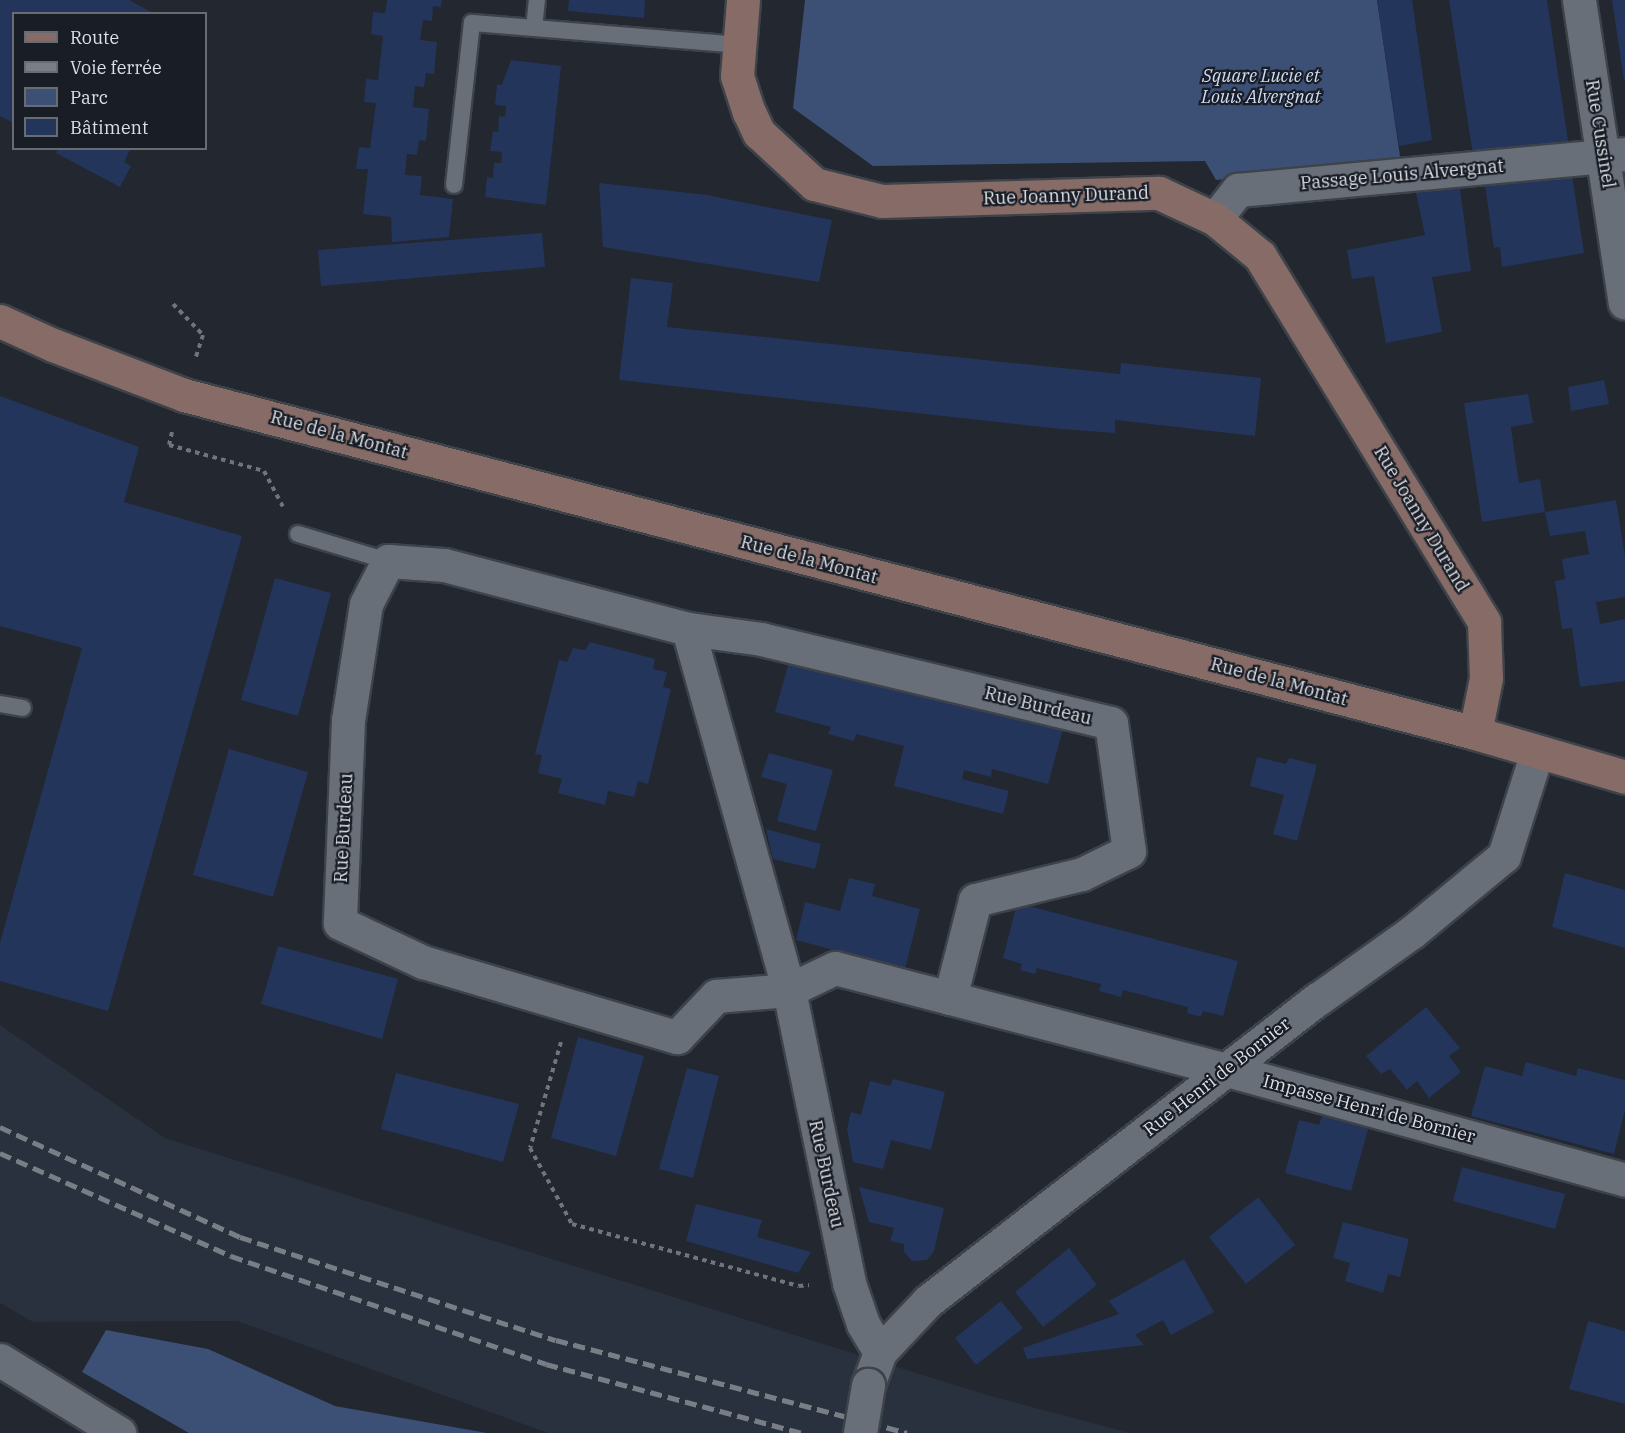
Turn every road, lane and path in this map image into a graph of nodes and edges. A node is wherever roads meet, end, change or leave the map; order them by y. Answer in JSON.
{"nodes":[{"id":1,"x":537,"y":0,"type":"edge"},
{"id":2,"x":743,"y":0,"type":"edge"},
{"id":3,"x":1580,"y":0,"type":"edge"},
{"id":4,"x":534,"y":28,"type":"junction"},
{"id":5,"x":738,"y":45,"type":"junction"},
{"id":6,"x":1614,"y":155,"type":"edge"},
{"id":7,"x":454,"y":185,"type":"dead end"},
{"id":8,"x":1215,"y":219,"type":"junction"},
{"id":9,"x":1625,"y":303,"type":"edge"},
{"id":10,"x":0,"y":321,"type":"edge"},
{"id":11,"x":298,"y":534,"type":"dead end"},
{"id":12,"x":388,"y":561,"type":"junction"},
{"id":13,"x":688,"y":629,"type":"junction"},
{"id":14,"x":0,"y":704,"type":"edge"},
{"id":15,"x":23,"y":708,"type":"dead end"},
{"id":16,"x":1475,"y":733,"type":"junction"},
{"id":17,"x":1537,"y":752,"type":"junction"},
{"id":18,"x":1625,"y":777,"type":"edge"},
{"id":19,"x":835,"y":968,"type":"joint"},
{"id":20,"x":789,"y":990,"type":"junction"},
{"id":21,"x":950,"y":998,"type":"junction"},
{"id":22,"x":571,"y":1006,"type":"junction"},
{"id":23,"x":1227,"y":1070,"type":"junction"},
{"id":24,"x":1625,"y":1180,"type":"edge"},
{"id":25,"x":849,"y":1283,"type":"junction"},
{"id":26,"x":880,"y":1352,"type":"junction"},
{"id":27,"x":0,"y":1360,"type":"edge"},
{"id":28,"x":119,"y":1433,"type":"edge"},
{"id":29,"x":860,"y":1433,"type":"edge"}],
"edges":[{"from":1,"to":4,"type":"lane"},
{"from":2,"to":5,"type":"main road","name":"Rue Joanny Durand"},
{"from":3,"to":6,"type":"street","name":"Rue Cussinel"},
{"from":4,"to":5,"type":"lane"},
{"from":4,"to":7,"type":"lane"},
{"from":5,"to":8,"type":"main road","name":"Rue Joanny Durand"},
{"from":6,"to":8,"type":"street","name":"Passage Louis Alvergnat"},
{"from":6,"to":9,"type":"street","name":"Rue Cussinel"},
{"from":8,"to":16,"type":"main road","name":"Rue Joanny Durand"},
{"from":10,"to":16,"type":"main road","name":"Rue de la Montat"},
{"from":11,"to":12,"type":"lane"},
{"from":12,"to":13,"type":"street","name":"Rue Burdeau"},
{"from":12,"to":22,"type":"street","name":"Rue Burdeau"},
{"from":13,"to":20,"type":"street","name":"Rue Burdeau"},
{"from":13,"to":21,"type":"street","name":"Rue Burdeau"},
{"from":14,"to":15,"type":"lane"},
{"from":16,"to":17,"type":"main road","name":"Rue de la Montat"},
{"from":17,"to":18,"type":"main road","name":"Rue de la Montat"},
{"from":17,"to":23,"type":"street","name":"Rue Henri de Bornier"},
{"from":19,"to":20,"type":"street","name":"Rue Burdeau"},
{"from":19,"to":21,"type":"street","name":"Impasse Henri de Bornier"},
{"from":20,"to":22,"type":"street","name":"Rue Burdeau"},
{"from":20,"to":25,"type":"street","name":"Rue Burdeau"},
{"from":21,"to":23,"type":"street","name":"Impasse Henri de Bornier"},
{"from":22,"to":25,"type":"path"},
{"from":23,"to":24,"type":"street","name":"Impasse Henri de Bornier"},
{"from":23,"to":26,"type":"street","name":"Rue Henri de Bornier"},
{"from":25,"to":26,"type":"street","name":"Rue Burdeau"},
{"from":26,"to":29,"type":"street","name":"Rue Henri de Bornier","bridge":true},
{"from":27,"to":28,"type":"street"}]}
